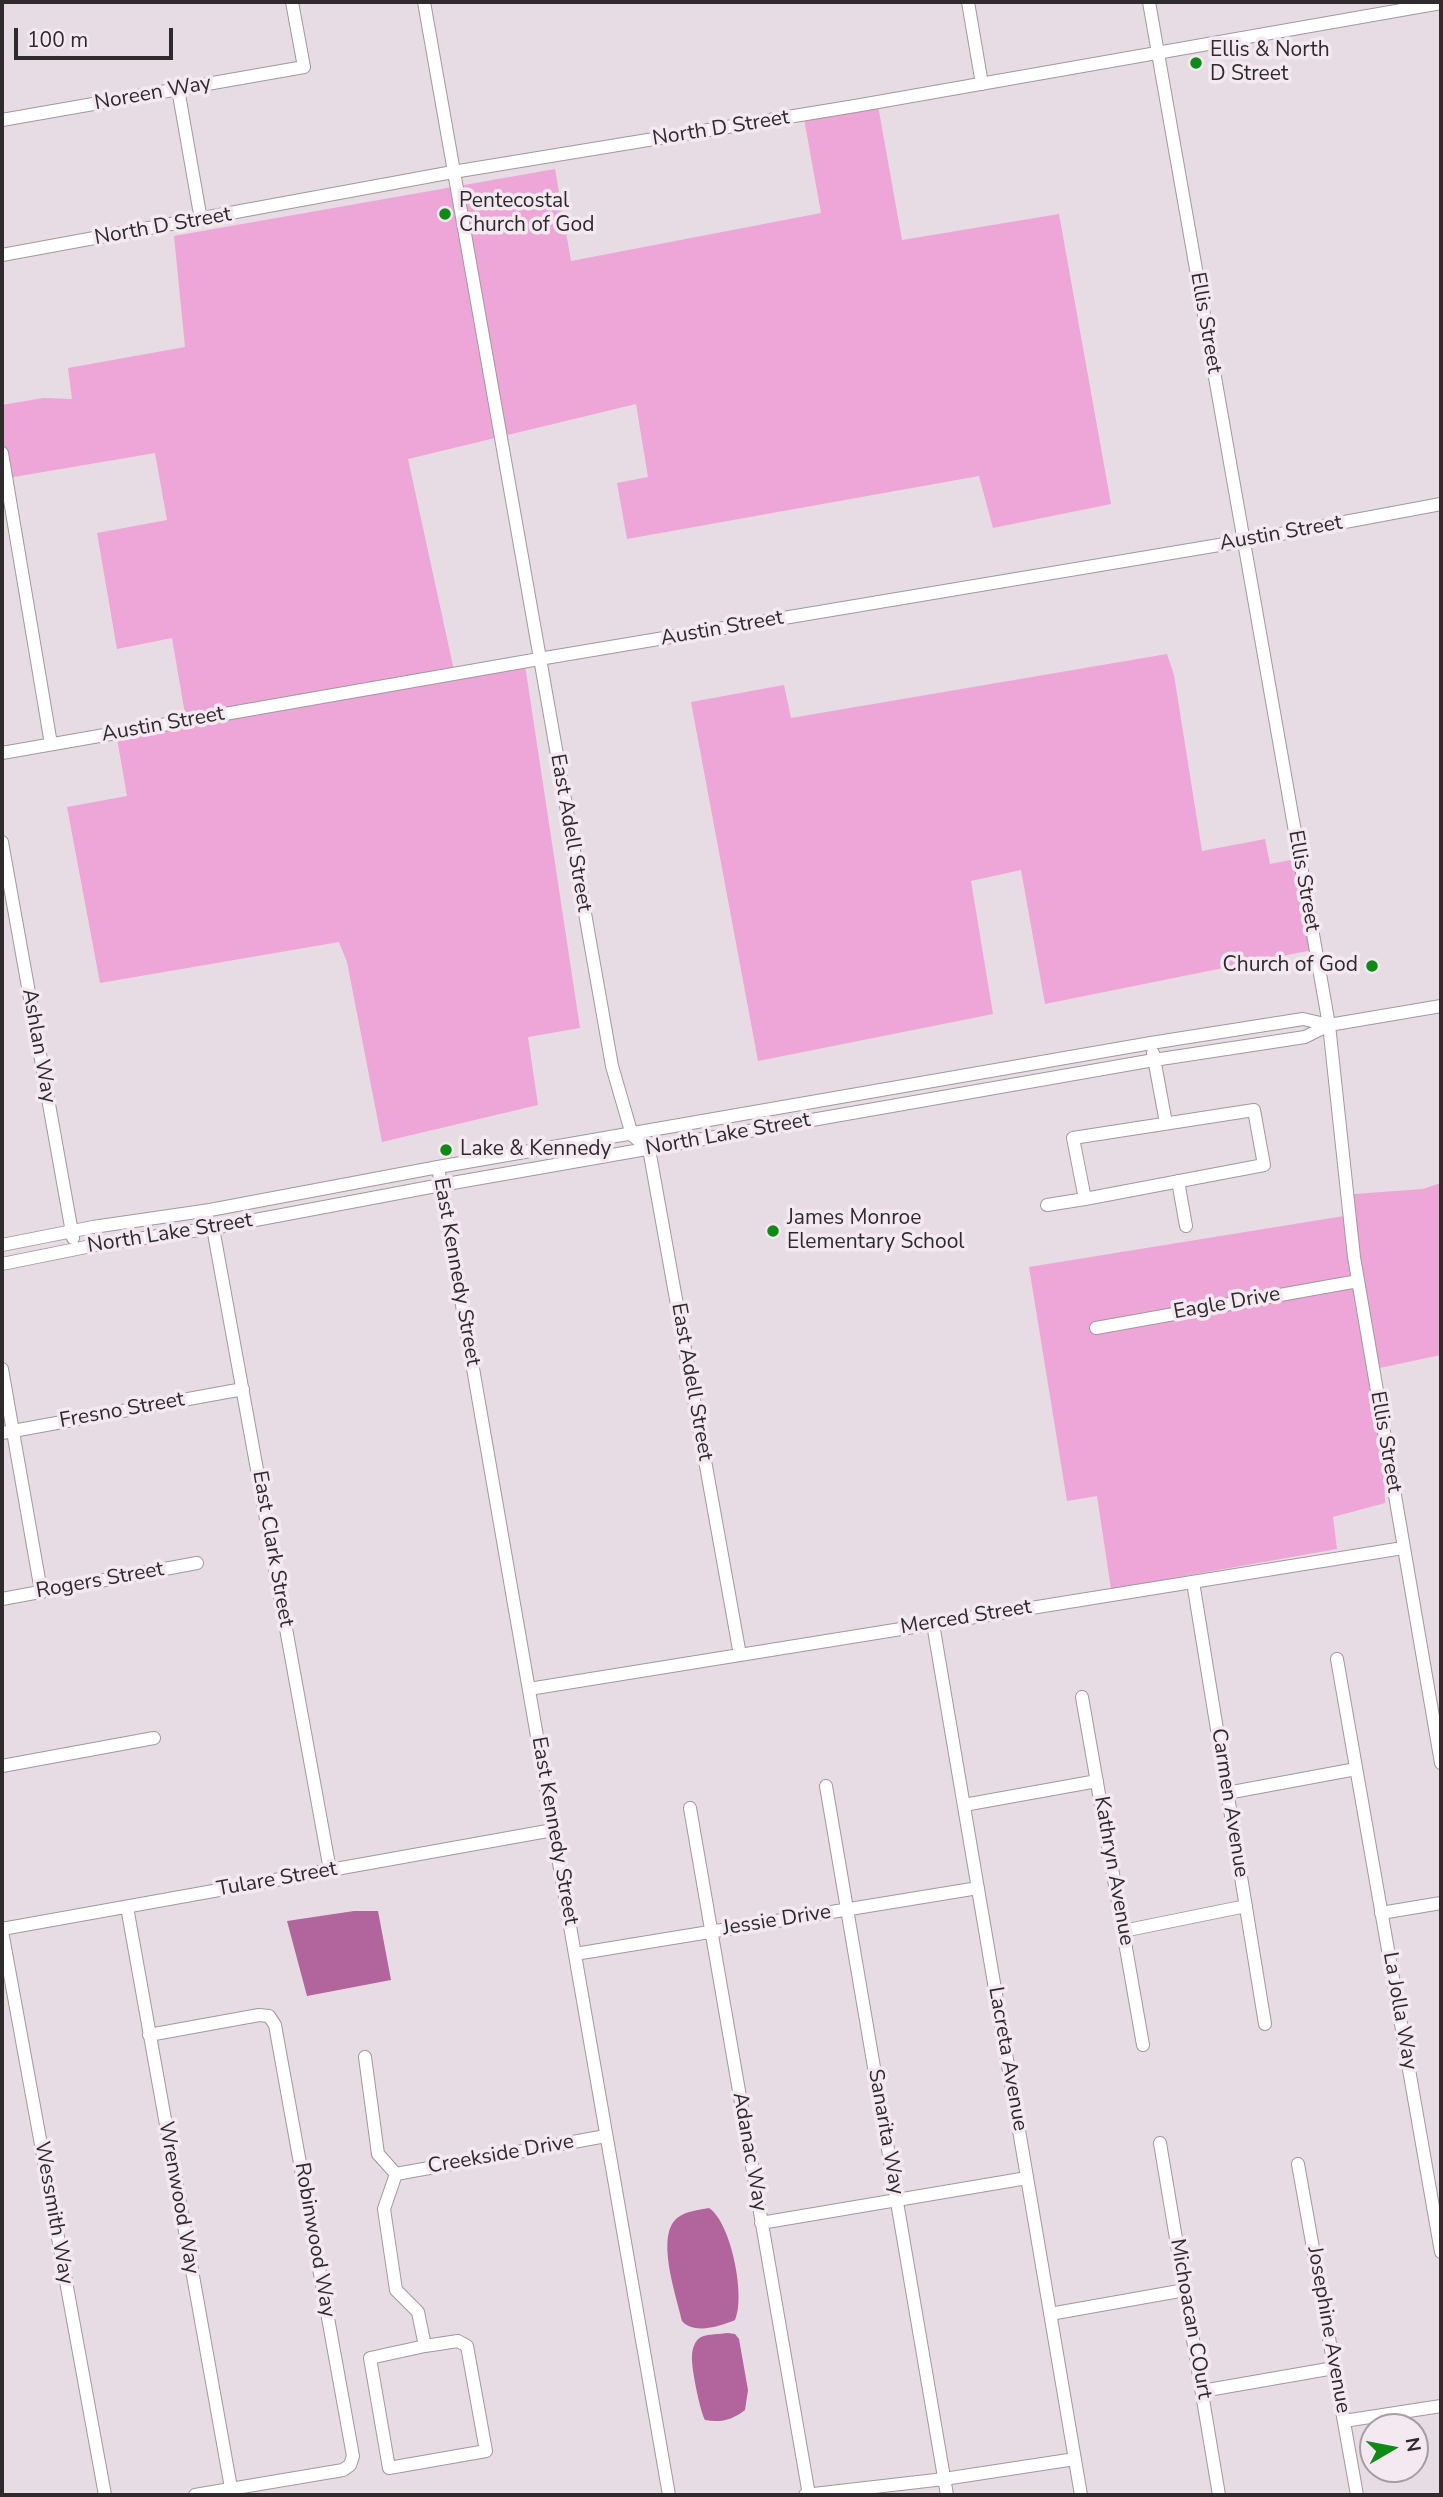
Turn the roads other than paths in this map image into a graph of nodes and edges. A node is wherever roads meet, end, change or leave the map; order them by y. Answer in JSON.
{"nodes":[{"id":1,"x":292,"y":2,"type":"edge"},
{"id":2,"x":424,"y":2,"type":"edge"},
{"id":3,"x":968,"y":2,"type":"edge"},
{"id":4,"x":1149,"y":2,"type":"edge"},
{"id":5,"x":1441,"y":3,"type":"edge"},
{"id":6,"x":1158,"y":53,"type":"junction"},
{"id":7,"x":982,"y":84,"type":"junction"},
{"id":8,"x":178,"y":89,"type":"junction"},
{"id":9,"x":2,"y":120,"type":"edge"},
{"id":10,"x":453,"y":172,"type":"junction"},
{"id":11,"x":201,"y":220,"type":"junction"},
{"id":12,"x":2,"y":255,"type":"edge"},
{"id":13,"x":2,"y":453,"type":"edge"},
{"id":14,"x":1441,"y":504,"type":"edge"},
{"id":15,"x":1242,"y":541,"type":"junction"},
{"id":16,"x":539,"y":659,"type":"junction"},
{"id":17,"x":51,"y":744,"type":"junction"},
{"id":18,"x":2,"y":753,"type":"edge"},
{"id":19,"x":2,"y":842,"type":"edge"},
{"id":20,"x":1441,"y":1006,"type":"edge"},
{"id":21,"x":1329,"y":1025,"type":"junction"},
{"id":22,"x":1151,"y":1043,"type":"junction"},
{"id":23,"x":1154,"y":1060,"type":"junction"},
{"id":24,"x":801,"y":1105,"type":"junction"},
{"id":25,"x":823,"y":1119,"type":"junction"},
{"id":26,"x":1166,"y":1123,"type":"junction"},
{"id":27,"x":632,"y":1135,"type":"junction"},
{"id":28,"x":649,"y":1149,"type":"junction"},
{"id":29,"x":438,"y":1167,"type":"junction"},
{"id":30,"x":1178,"y":1181,"type":"junction"},
{"id":31,"x":441,"y":1185,"type":"junction"},
{"id":32,"x":1085,"y":1199,"type":"junction"},
{"id":33,"x":1047,"y":1205,"type":"dead end"},
{"id":34,"x":1186,"y":1226,"type":"dead end"},
{"id":35,"x":213,"y":1228,"type":"junction"},
{"id":36,"x":72,"y":1231,"type":"junction"},
{"id":37,"x":2,"y":1245,"type":"edge"},
{"id":38,"x":75,"y":1249,"type":"junction"},
{"id":39,"x":2,"y":1264,"type":"edge"},
{"id":40,"x":1358,"y":1280,"type":"junction"},
{"id":41,"x":1096,"y":1328,"type":"dead end"},
{"id":42,"x":2,"y":1369,"type":"edge"},
{"id":43,"x":243,"y":1389,"type":"junction"},
{"id":44,"x":7,"y":1432,"type":"edge"},
{"id":45,"x":1403,"y":1548,"type":"junction"},
{"id":46,"x":197,"y":1563,"type":"dead end"},
{"id":47,"x":1193,"y":1582,"type":"junction"},
{"id":48,"x":41,"y":1591,"type":"junction"},
{"id":49,"x":2,"y":1598,"type":"edge"},
{"id":50,"x":933,"y":1624,"type":"junction"},
{"id":51,"x":740,"y":1655,"type":"junction"},
{"id":52,"x":1337,"y":1659,"type":"dead end"},
{"id":53,"x":529,"y":1689,"type":"junction"},
{"id":54,"x":1082,"y":1697,"type":"dead end"},
{"id":55,"x":154,"y":1738,"type":"dead end"},
{"id":56,"x":1441,"y":1763,"type":"edge"},
{"id":57,"x":2,"y":1766,"type":"edge"},
{"id":58,"x":1356,"y":1769,"type":"junction"},
{"id":59,"x":1097,"y":1781,"type":"junction"},
{"id":60,"x":826,"y":1786,"type":"dead end"},
{"id":61,"x":1227,"y":1793,"type":"junction"},
{"id":62,"x":964,"y":1805,"type":"junction"},
{"id":63,"x":690,"y":1808,"type":"dead end"},
{"id":64,"x":553,"y":1830,"type":"junction"},
{"id":65,"x":330,"y":1870,"type":"junction"},
{"id":66,"x":978,"y":1888,"type":"junction"},
{"id":67,"x":1441,"y":1903,"type":"edge"},
{"id":68,"x":1246,"y":1906,"type":"junction"},
{"id":69,"x":127,"y":1907,"type":"junction"},
{"id":70,"x":847,"y":1909,"type":"junction"},
{"id":71,"x":1381,"y":1913,"type":"junction"},
{"id":72,"x":2,"y":1930,"type":"edge"},
{"id":73,"x":1123,"y":1930,"type":"junction"},
{"id":74,"x":712,"y":1931,"type":"junction"},
{"id":75,"x":575,"y":1954,"type":"junction"},
{"id":76,"x":1265,"y":2024,"type":"dead end"},
{"id":77,"x":149,"y":2035,"type":"junction"},
{"id":78,"x":1143,"y":2045,"type":"dead end"},
{"id":79,"x":365,"y":2057,"type":"dead end"},
{"id":80,"x":606,"y":2136,"type":"junction"},
{"id":81,"x":1160,"y":2143,"type":"dead end"},
{"id":82,"x":1298,"y":2164,"type":"dead end"},
{"id":83,"x":396,"y":2174,"type":"junction"},
{"id":84,"x":1435,"y":2176,"type":"edge"},
{"id":85,"x":1027,"y":2178,"type":"junction"},
{"id":86,"x":897,"y":2200,"type":"junction"},
{"id":87,"x":761,"y":2223,"type":"junction"},
{"id":88,"x":1441,"y":2252,"type":"edge"},
{"id":89,"x":1185,"y":2290,"type":"junction"},
{"id":90,"x":1051,"y":2314,"type":"junction"},
{"id":91,"x":425,"y":2346,"type":"junction"},
{"id":92,"x":1334,"y":2368,"type":"junction"},
{"id":93,"x":1202,"y":2392,"type":"junction"},
{"id":94,"x":1441,"y":2406,"type":"edge"},
{"id":95,"x":1344,"y":2421,"type":"junction"},
{"id":96,"x":1075,"y":2459,"type":"junction"},
{"id":97,"x":944,"y":2479,"type":"junction"},
{"id":98,"x":231,"y":2488,"type":"junction"},
{"id":99,"x":105,"y":2495,"type":"edge"},
{"id":100,"x":195,"y":2495,"type":"edge"},
{"id":101,"x":669,"y":2495,"type":"edge"},
{"id":102,"x":807,"y":2495,"type":"edge"},
{"id":103,"x":947,"y":2495,"type":"edge"},
{"id":104,"x":1081,"y":2495,"type":"edge"},
{"id":105,"x":1219,"y":2495,"type":"edge"},
{"id":106,"x":1357,"y":2495,"type":"edge"}],
"edges":[{"from":1,"to":8,"type":"street","name":"Noreen Way"},
{"from":2,"to":10,"type":"street","name":"East Adell Street"},
{"from":3,"to":7,"type":"street"},
{"from":4,"to":6,"type":"street","name":"Ellis Street"},
{"from":5,"to":6,"type":"street","name":"North D Street"},
{"from":6,"to":7,"type":"street","name":"North D Street"},
{"from":6,"to":15,"type":"street","name":"Ellis Street"},
{"from":7,"to":10,"type":"street","name":"North D Street"},
{"from":8,"to":9,"type":"street","name":"Noreen Way"},
{"from":8,"to":11,"type":"street"},
{"from":10,"to":11,"type":"street","name":"North D Street"},
{"from":10,"to":16,"type":"street","name":"East Adell Street"},
{"from":11,"to":12,"type":"street","name":"North D Street"},
{"from":13,"to":17,"type":"street"},
{"from":14,"to":15,"type":"street","name":"Austin Street"},
{"from":15,"to":16,"type":"street","name":"Austin Street"},
{"from":15,"to":21,"type":"street","name":"Ellis Street"},
{"from":16,"to":17,"type":"street","name":"Austin Street"},
{"from":16,"to":27,"type":"street","name":"East Adell Street"},
{"from":17,"to":18,"type":"street","name":"Austin Street"},
{"from":19,"to":36,"type":"street","name":"Ashlan Way"},
{"from":20,"to":21,"type":"street","name":"North Lake Street"},
{"from":21,"to":22,"type":"street","name":"North Lake Street"},
{"from":21,"to":23,"type":"street","name":"North Lake Street"},
{"from":21,"to":40,"type":"street","name":"Ellis Street"},
{"from":22,"to":23,"type":"street"},
{"from":22,"to":24,"type":"street","name":"North Lake Street"},
{"from":23,"to":25,"type":"street","name":"North Lake Street"},
{"from":23,"to":26,"type":"street"},
{"from":24,"to":25,"type":"street"},
{"from":24,"to":27,"type":"street","name":"North Lake Street"},
{"from":25,"to":28,"type":"street","name":"North Lake Street"},
{"from":26,"to":30,"type":"street"},
{"from":26,"to":32,"type":"street"},
{"from":27,"to":28,"type":"street"},
{"from":27,"to":29,"type":"street","name":"North Lake Street"},
{"from":28,"to":31,"type":"street","name":"North Lake Street"},
{"from":28,"to":51,"type":"street","name":"East Adell Street"},
{"from":29,"to":31,"type":"street","name":"East Kennedy Street"},
{"from":29,"to":36,"type":"street","name":"North Lake Street"},
{"from":30,"to":32,"type":"street"},
{"from":30,"to":34,"type":"street"},
{"from":31,"to":35,"type":"street","name":"North Lake Street"},
{"from":31,"to":53,"type":"street","name":"East Kennedy Street"},
{"from":32,"to":33,"type":"street"},
{"from":35,"to":38,"type":"street","name":"North Lake Street"},
{"from":35,"to":43,"type":"street","name":"East Clark Street"},
{"from":36,"to":37,"type":"street","name":"North Lake Street"},
{"from":36,"to":38,"type":"street","name":"Ashlan Way"},
{"from":38,"to":39,"type":"street","name":"North Lake Street"},
{"from":40,"to":41,"type":"street","name":"Eagle Drive"},
{"from":40,"to":45,"type":"street","name":"Ellis Street"},
{"from":42,"to":44,"type":"street"},
{"from":43,"to":44,"type":"street","name":"Fresno Street"},
{"from":43,"to":65,"type":"street","name":"East Clark Street"},
{"from":44,"to":48,"type":"street"},
{"from":45,"to":47,"type":"street","name":"Merced Street"},
{"from":45,"to":56,"type":"street","name":"Ellis Street"},
{"from":46,"to":48,"type":"street","name":"Rogers Street"},
{"from":47,"to":50,"type":"street","name":"Merced Street"},
{"from":47,"to":61,"type":"street","name":"Carmen Avenue"},
{"from":48,"to":49,"type":"street","name":"Rogers Street"},
{"from":50,"to":51,"type":"street","name":"Merced Street"},
{"from":50,"to":62,"type":"street","name":"Lacreta Avenue"},
{"from":51,"to":53,"type":"street","name":"Merced Street"},
{"from":52,"to":58,"type":"street","name":"La Jolla Way"},
{"from":53,"to":64,"type":"street","name":"East Kennedy Street"},
{"from":54,"to":59,"type":"street","name":"Kathryn Avenue"},
{"from":55,"to":57,"type":"street"},
{"from":58,"to":61,"type":"street"},
{"from":58,"to":71,"type":"street","name":"La Jolla Way"},
{"from":59,"to":62,"type":"street"},
{"from":59,"to":73,"type":"street","name":"Kathryn Avenue"},
{"from":60,"to":70,"type":"street","name":"Sanarita Way"},
{"from":61,"to":68,"type":"street","name":"Carmen Avenue"},
{"from":62,"to":66,"type":"street","name":"Lacreta Avenue"},
{"from":63,"to":74,"type":"street","name":"Adanac Way"},
{"from":64,"to":65,"type":"street","name":"Tulare Street"},
{"from":64,"to":75,"type":"street","name":"East Kennedy Street"},
{"from":65,"to":69,"type":"street","name":"Tulare Street"},
{"from":66,"to":70,"type":"street","name":"Jessie Drive"},
{"from":66,"to":85,"type":"street","name":"Lacreta Avenue"},
{"from":67,"to":71,"type":"street"},
{"from":68,"to":73,"type":"street"},
{"from":68,"to":76,"type":"street","name":"Carmen Avenue"},
{"from":69,"to":72,"type":"street","name":"Tulare Street"},
{"from":69,"to":77,"type":"street","name":"Wrenwood Way"},
{"from":70,"to":74,"type":"street","name":"Jessie Drive"},
{"from":70,"to":86,"type":"street","name":"Sanarita Way"},
{"from":71,"to":84,"type":"street","name":"La Jolla Way"},
{"from":72,"to":99,"type":"street","name":"Wessmith Way"},
{"from":73,"to":78,"type":"street","name":"Kathryn Avenue"},
{"from":74,"to":75,"type":"street","name":"Jessie Drive"},
{"from":74,"to":87,"type":"street","name":"Adanac Way"},
{"from":75,"to":80,"type":"street","name":"East Kennedy Street"},
{"from":77,"to":98,"type":"street","name":"Wrenwood Way"},
{"from":77,"to":98,"type":"street","name":"Robinwood Way"},
{"from":79,"to":83,"type":"street"},
{"from":80,"to":83,"type":"street","name":"Creekside Drive"},
{"from":80,"to":101,"type":"street","name":"East Kennedy Street"},
{"from":81,"to":89,"type":"street","name":"Michoacan COurt"},
{"from":82,"to":92,"type":"street","name":"Josephine Avenue"},
{"from":83,"to":91,"type":"street"},
{"from":84,"to":88,"type":"street","name":"La Jolla Way"},
{"from":85,"to":86,"type":"street"},
{"from":85,"to":90,"type":"street","name":"Lacreta Avenue"},
{"from":86,"to":87,"type":"street"},
{"from":86,"to":97,"type":"street","name":"Sanarita Way"},
{"from":87,"to":102,"type":"street","name":"Adanac Way"},
{"from":89,"to":90,"type":"street"},
{"from":89,"to":93,"type":"street","name":"Michoacan COurt"},
{"from":90,"to":96,"type":"street","name":"Lacreta Avenue"},
{"from":91,"to":91,"type":"street"},
{"from":92,"to":93,"type":"street"},
{"from":92,"to":95,"type":"street","name":"Josephine Avenue"},
{"from":93,"to":105,"type":"street","name":"Michoacan COurt"},
{"from":94,"to":95,"type":"street"},
{"from":95,"to":106,"type":"street","name":"Josephine Avenue"},
{"from":96,"to":97,"type":"street"},
{"from":96,"to":104,"type":"street","name":"Lacreta Avenue"},
{"from":97,"to":102,"type":"street"},
{"from":97,"to":103,"type":"street","name":"Sanarita Way"},
{"from":98,"to":100,"type":"street"}]}
